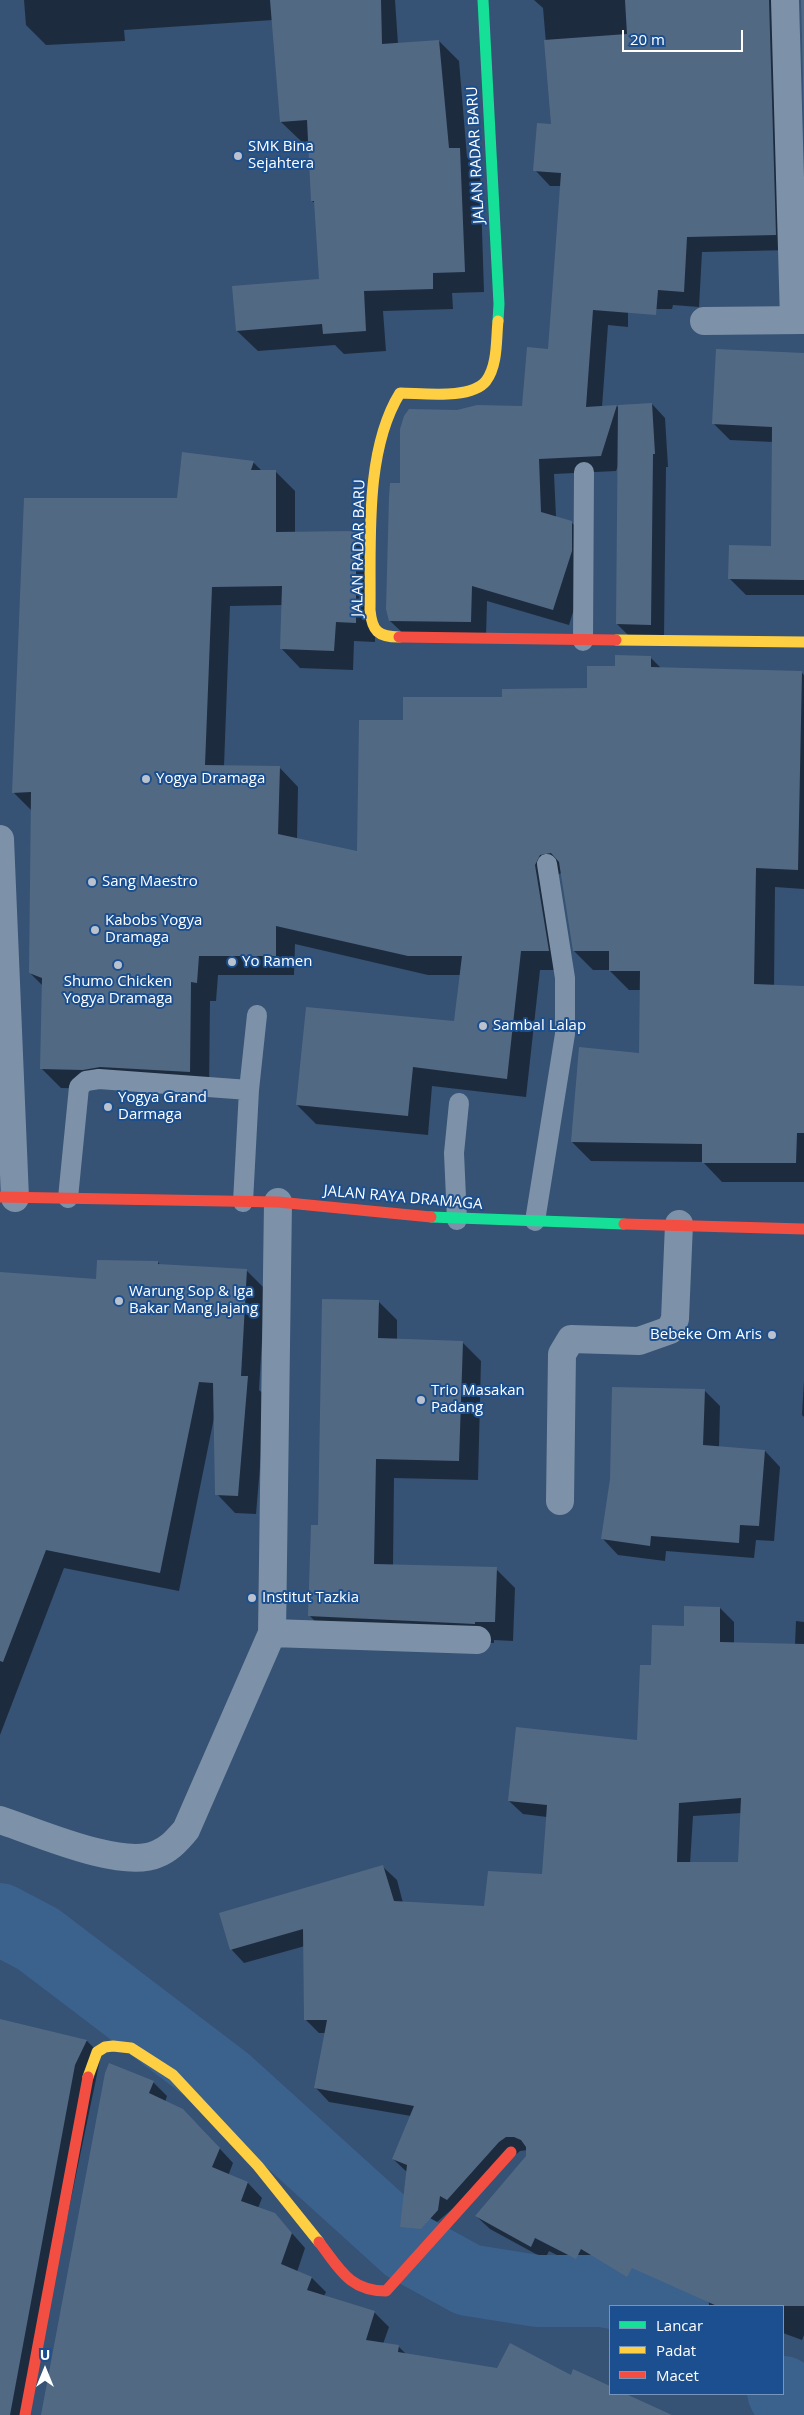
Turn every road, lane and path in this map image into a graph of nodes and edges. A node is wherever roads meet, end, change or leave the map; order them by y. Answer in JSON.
{"nodes":[{"id":1,"x":484,"y":0,"type":"edge"},
{"id":2,"x":784,"y":0,"type":"edge"},
{"id":3,"x":799,"y":320,"type":"edge"},
{"id":4,"x":704,"y":321,"type":"dead end"},
{"id":5,"x":584,"y":472,"type":"dead end"},
{"id":6,"x":583,"y":641,"type":"junction"},
{"id":7,"x":804,"y":642,"type":"edge"},
{"id":8,"x":0,"y":839,"type":"edge"},
{"id":9,"x":547,"y":864,"type":"dead end"},
{"id":10,"x":3,"y":1011,"type":"edge"},
{"id":11,"x":257,"y":1015,"type":"dead end"},
{"id":12,"x":249,"y":1090,"type":"junction"},
{"id":13,"x":459,"y":1103,"type":"dead end"},
{"id":14,"x":7,"y":1197,"type":"edge"},
{"id":15,"x":68,"y":1198,"type":"junction"},
{"id":16,"x":243,"y":1202,"type":"junction"},
{"id":17,"x":278,"y":1202,"type":"junction"},
{"id":18,"x":457,"y":1220,"type":"junction"},
{"id":19,"x":535,"y":1221,"type":"junction"},
{"id":20,"x":679,"y":1224,"type":"junction"},
{"id":21,"x":804,"y":1229,"type":"edge"},
{"id":22,"x":560,"y":1501,"type":"dead end"},
{"id":23,"x":272,"y":1633,"type":"junction"},
{"id":24,"x":477,"y":1640,"type":"dead end"},
{"id":25,"x":0,"y":1820,"type":"edge"},
{"id":26,"x":511,"y":2152,"type":"dead end"},
{"id":27,"x":25,"y":2415,"type":"edge"}],
"edges":[{"from":1,"to":6,"type":"main road","name":"JALAN RADAR BARU"},
{"from":2,"to":3,"type":"street"},
{"from":3,"to":4,"type":"street"},
{"from":5,"to":6,"type":"lane"},
{"from":6,"to":7,"type":"main road","name":"JALAN RADAR BARU"},
{"from":8,"to":10,"type":"street"},
{"from":9,"to":19,"type":"lane"},
{"from":10,"to":14,"type":"street"},
{"from":11,"to":12,"type":"lane"},
{"from":12,"to":15,"type":"lane"},
{"from":12,"to":16,"type":"lane"},
{"from":13,"to":18,"type":"lane"},
{"from":14,"to":15,"type":"main road","name":"JALAN RAYA DRAMAGA"},
{"from":15,"to":16,"type":"main road","name":"JALAN RAYA DRAMAGA"},
{"from":16,"to":17,"type":"main road","name":"JALAN RAYA DRAMAGA"},
{"from":17,"to":18,"type":"main road","name":"JALAN RAYA DRAMAGA"},
{"from":17,"to":23,"type":"street"},
{"from":18,"to":19,"type":"main road","name":"JALAN RAYA DRAMAGA"},
{"from":19,"to":20,"type":"main road","name":"JALAN RAYA DRAMAGA"},
{"from":20,"to":21,"type":"main road","name":"JALAN RAYA DRAMAGA"},
{"from":20,"to":22,"type":"street"},
{"from":23,"to":24,"type":"street"},
{"from":23,"to":25,"type":"street"},
{"from":26,"to":27,"type":"main road"}]}
